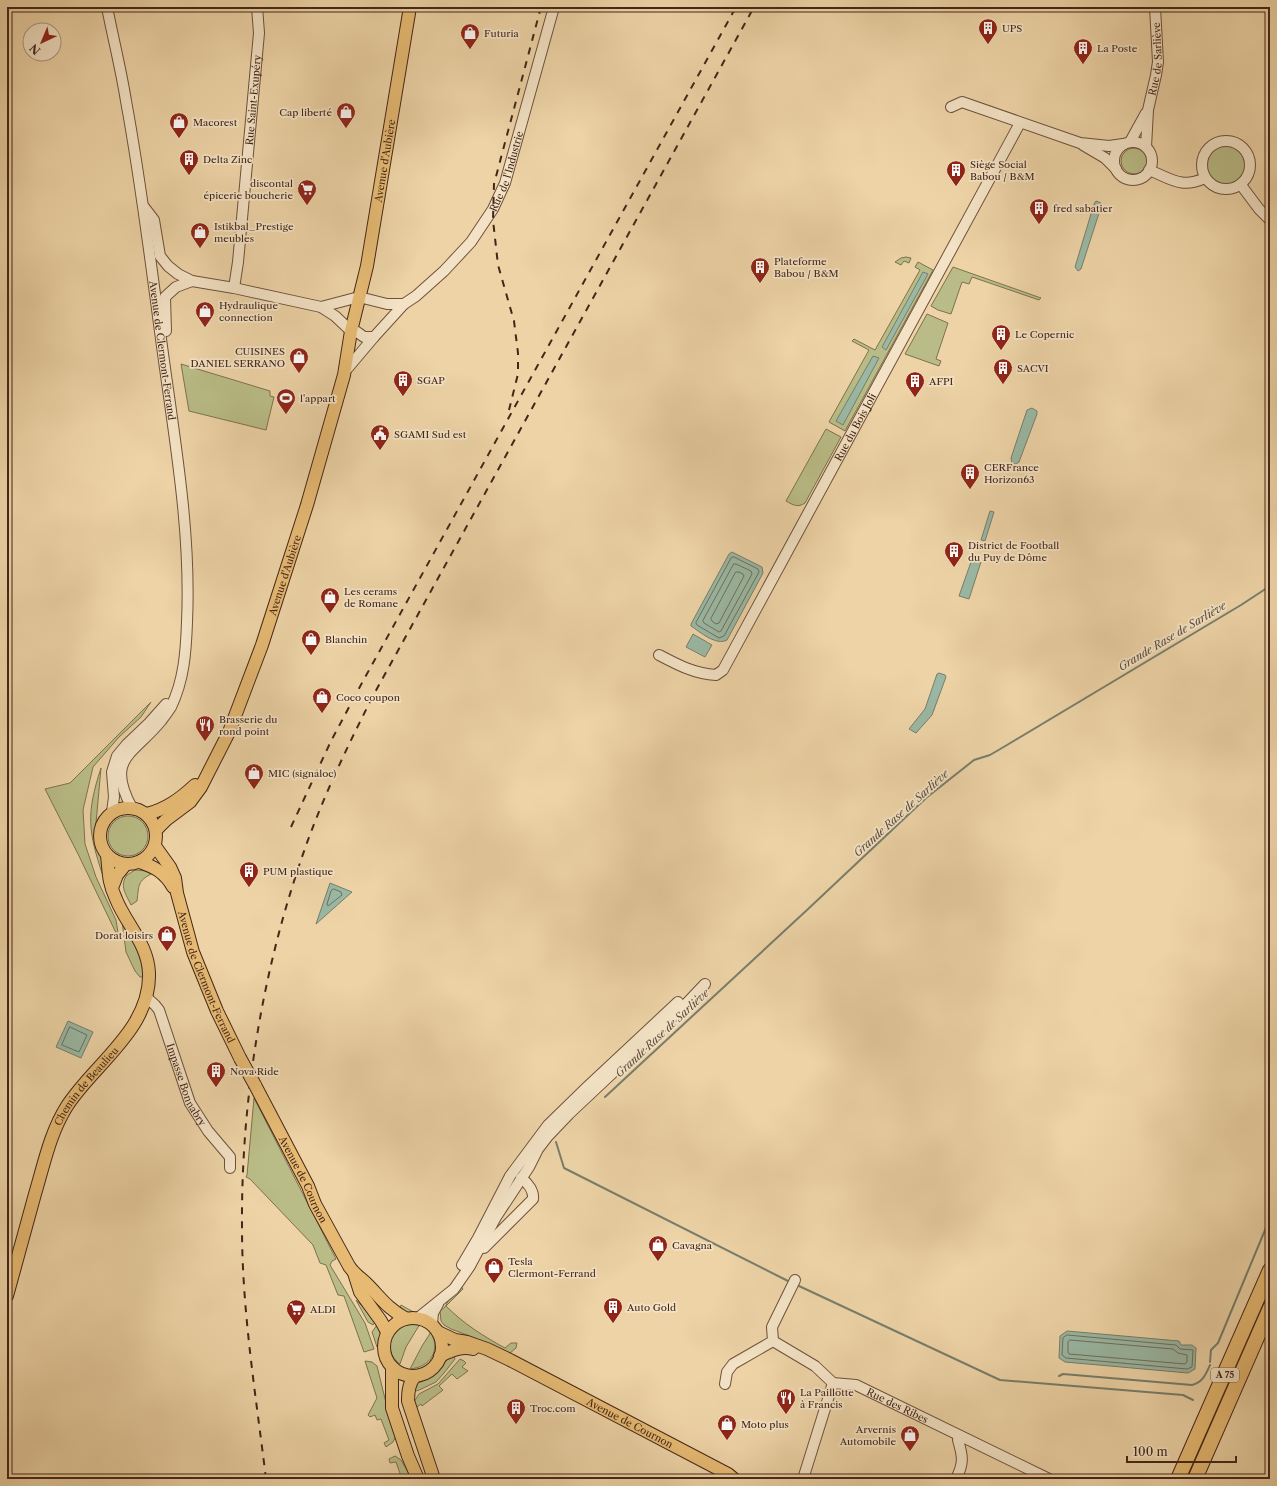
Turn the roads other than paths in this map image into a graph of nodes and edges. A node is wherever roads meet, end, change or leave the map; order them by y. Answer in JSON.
{"nodes":[{"id":1,"x":107,"y":7,"type":"edge"},
{"id":2,"x":257,"y":7,"type":"edge"},
{"id":3,"x":404,"y":7,"type":"edge"},
{"id":4,"x":410,"y":7,"type":"edge"},
{"id":5,"x":414,"y":7,"type":"edge"},
{"id":6,"x":554,"y":7,"type":"edge"},
{"id":7,"x":1155,"y":7,"type":"edge"},
{"id":8,"x":403,"y":56,"type":"junction"},
{"id":9,"x":951,"y":107,"type":"dead end"},
{"id":10,"x":1148,"y":110,"type":"junction"},
{"id":11,"x":1020,"y":122,"type":"junction"},
{"id":12,"x":1080,"y":143,"type":"junction"},
{"id":13,"x":1127,"y":143,"type":"junction"},
{"id":14,"x":1146,"y":147,"type":"junction"},
{"id":15,"x":1116,"y":169,"type":"junction"},
{"id":16,"x":1149,"y":170,"type":"junction"},
{"id":17,"x":1205,"y":178,"type":"junction"},
{"id":18,"x":1241,"y":185,"type":"junction"},
{"id":19,"x":143,"y":205,"type":"junction"},
{"id":20,"x":1270,"y":220,"type":"edge"},
{"id":21,"x":192,"y":281,"type":"junction"},
{"id":22,"x":234,"y":288,"type":"junction"},
{"id":23,"x":362,"y":297,"type":"junction"},
{"id":24,"x":404,"y":304,"type":"junction"},
{"id":25,"x":321,"y":307,"type":"junction"},
{"id":26,"x":354,"y":332,"type":"junction"},
{"id":27,"x":374,"y":337,"type":"junction"},
{"id":28,"x":346,"y":372,"type":"junction"},
{"id":29,"x":166,"y":379,"type":"junction"},
{"id":30,"x":660,"y":655,"type":"dead end"},
{"id":31,"x":174,"y":696,"type":"junction"},
{"id":32,"x":210,"y":770,"type":"junction"},
{"id":33,"x":132,"y":808,"type":"junction"},
{"id":34,"x":112,"y":812,"type":"junction"},
{"id":35,"x":147,"y":814,"type":"junction"},
{"id":36,"x":156,"y":830,"type":"junction"},
{"id":37,"x":155,"y":846,"type":"junction"},
{"id":38,"x":108,"y":855,"type":"junction"},
{"id":39,"x":140,"y":862,"type":"junction"},
{"id":40,"x":126,"y":864,"type":"junction"},
{"id":41,"x":112,"y":888,"type":"junction"},
{"id":42,"x":177,"y":893,"type":"junction"},
{"id":43,"x":146,"y":998,"type":"junction"},
{"id":44,"x":255,"y":1086,"type":"joint"},
{"id":45,"x":230,"y":1168,"type":"dead end"},
{"id":46,"x":523,"y":1176,"type":"junction"},
{"id":47,"x":478,"y":1253,"type":"junction"},
{"id":48,"x":1270,"y":1270,"type":"edge"},
{"id":49,"x":353,"y":1272,"type":"junction"},
{"id":50,"x":795,"y":1280,"type":"dead end"},
{"id":51,"x":7,"y":1296,"type":"edge"},
{"id":52,"x":441,"y":1299,"type":"junction"},
{"id":53,"x":1270,"y":1308,"type":"edge"},
{"id":54,"x":405,"y":1318,"type":"junction"},
{"id":55,"x":418,"y":1318,"type":"junction"},
{"id":56,"x":435,"y":1328,"type":"junction"},
{"id":57,"x":387,"y":1332,"type":"junction"},
{"id":58,"x":773,"y":1341,"type":"junction"},
{"id":59,"x":440,"y":1356,"type":"junction"},
{"id":60,"x":392,"y":1367,"type":"junction"},
{"id":61,"x":415,"y":1376,"type":"junction"},
{"id":62,"x":833,"y":1383,"type":"junction"},
{"id":63,"x":725,"y":1384,"type":"dead end"},
{"id":64,"x":960,"y":1436,"type":"junction"},
{"id":65,"x":418,"y":1479,"type":"edge"},
{"id":66,"x":434,"y":1479,"type":"edge"},
{"id":67,"x":726,"y":1479,"type":"edge"},
{"id":68,"x":734,"y":1479,"type":"edge"},
{"id":69,"x":803,"y":1479,"type":"edge"},
{"id":70,"x":956,"y":1479,"type":"edge"},
{"id":71,"x":1048,"y":1479,"type":"edge"},
{"id":72,"x":1178,"y":1479,"type":"edge"},
{"id":73,"x":1195,"y":1479,"type":"edge"}],
"edges":[{"from":1,"to":19,"type":"street","name":"Avenue de Clermont-Ferrand"},
{"from":2,"to":22,"type":"street","name":"Rue Saint-Exupéry"},
{"from":3,"to":8,"type":"street","name":"Avenue d'Aubière"},
{"from":4,"to":8,"type":"main road","name":"Avenue d'Aubière"},
{"from":5,"to":8,"type":"main road","name":"Avenue d'Aubière"},
{"from":6,"to":24,"type":"street","name":"Rue de l'Industrie"},
{"from":7,"to":10,"type":"street","name":"Rue de Sarliève"},
{"from":8,"to":23,"type":"main road","name":"Avenue d'Aubière"},
{"from":9,"to":11,"type":"street"},
{"from":10,"to":13,"type":"street"},
{"from":10,"to":14,"type":"street"},
{"from":11,"to":12,"type":"street"},
{"from":11,"to":30,"type":"street","name":"Rue du Bois Joli"},
{"from":12,"to":13,"type":"street"},
{"from":12,"to":15,"type":"street"},
{"from":13,"to":14,"type":"street"},
{"from":13,"to":15,"type":"street"},
{"from":14,"to":16,"type":"street"},
{"from":15,"to":16,"type":"street"},
{"from":16,"to":17,"type":"street"},
{"from":17,"to":18,"type":"street"},
{"from":17,"to":18,"type":"street"},
{"from":18,"to":20,"type":"street"},
{"from":19,"to":21,"type":"street"},
{"from":19,"to":29,"type":"street","name":"Avenue de Clermont-Ferrand"},
{"from":21,"to":22,"type":"street"},
{"from":21,"to":29,"type":"street"},
{"from":22,"to":25,"type":"street"},
{"from":23,"to":24,"type":"street"},
{"from":23,"to":25,"type":"street"},
{"from":23,"to":26,"type":"main road","name":"Avenue d'Aubière"},
{"from":24,"to":27,"type":"street","name":"Rue de l'Industrie"},
{"from":25,"to":26,"type":"street"},
{"from":26,"to":27,"type":"street"},
{"from":26,"to":28,"type":"main road","name":"Avenue d'Aubière"},
{"from":27,"to":28,"type":"street","name":"Rue de l'Industrie"},
{"from":28,"to":32,"type":"main road","name":"Avenue d'Aubière"},
{"from":29,"to":31,"type":"street","name":"Avenue de Clermont-Ferrand"},
{"from":31,"to":33,"type":"street","name":"Avenue de Clermont-Ferrand"},
{"from":31,"to":34,"type":"street","name":"Avenue de Clermont-Ferrand"},
{"from":32,"to":35,"type":"main road","name":"Avenue d'Aubière"},
{"from":32,"to":36,"type":"main road","name":"Avenue d'Aubière"},
{"from":33,"to":34,"type":"main road"},
{"from":33,"to":35,"type":"main road"},
{"from":34,"to":38,"type":"main road"},
{"from":35,"to":36,"type":"main road"},
{"from":36,"to":37,"type":"main road"},
{"from":37,"to":39,"type":"main road"},
{"from":37,"to":42,"type":"main road","name":"Avenue de Clermont-Ferrand"},
{"from":38,"to":40,"type":"main road"},
{"from":38,"to":41,"type":"main road","name":"Chemin de Beaulieu"},
{"from":39,"to":40,"type":"main road"},
{"from":39,"to":42,"type":"main road","name":"Avenue de Clermont-Ferrand"},
{"from":40,"to":41,"type":"main road"},
{"from":41,"to":43,"type":"main road","name":"Chemin de Beaulieu"},
{"from":42,"to":44,"type":"main road","name":"Avenue de Clermont-Ferrand","bridge":true},
{"from":43,"to":45,"type":"street","name":"Impasse Bonnabry"},
{"from":43,"to":51,"type":"main road","name":"Chemin de Beaulieu"},
{"from":44,"to":49,"type":"main road","name":"Avenue de Cournon"},
{"from":46,"to":47,"type":"street"},
{"from":46,"to":47,"type":"street"},
{"from":46,"to":52,"type":"street"},
{"from":47,"to":52,"type":"street"},
{"from":48,"to":72,"type":"highway","number":"A 75"},
{"from":49,"to":54,"type":"main road","name":"Avenue de Cournon"},
{"from":49,"to":57,"type":"main road","name":"Avenue de Cournon"},
{"from":50,"to":58,"type":"street"},
{"from":52,"to":55,"type":"street"},
{"from":52,"to":56,"type":"street"},
{"from":53,"to":73,"type":"highway","number":"A 75"},
{"from":54,"to":55,"type":"main road"},
{"from":54,"to":57,"type":"main road"},
{"from":55,"to":56,"type":"main road"},
{"from":56,"to":59,"type":"main road"},
{"from":56,"to":68,"type":"main road","name":"Avenue de Cournon"},
{"from":57,"to":60,"type":"main road"},
{"from":58,"to":62,"type":"street"},
{"from":58,"to":63,"type":"street"},
{"from":59,"to":61,"type":"main road"},
{"from":59,"to":67,"type":"main road","name":"Avenue de Cournon"},
{"from":60,"to":61,"type":"main road"},
{"from":60,"to":65,"type":"main road"},
{"from":61,"to":66,"type":"main road"},
{"from":62,"to":64,"type":"street","name":"Rue des Ribes"},
{"from":62,"to":69,"type":"street"},
{"from":64,"to":70,"type":"street"},
{"from":64,"to":71,"type":"street","name":"Rue des Ribes"}]}
